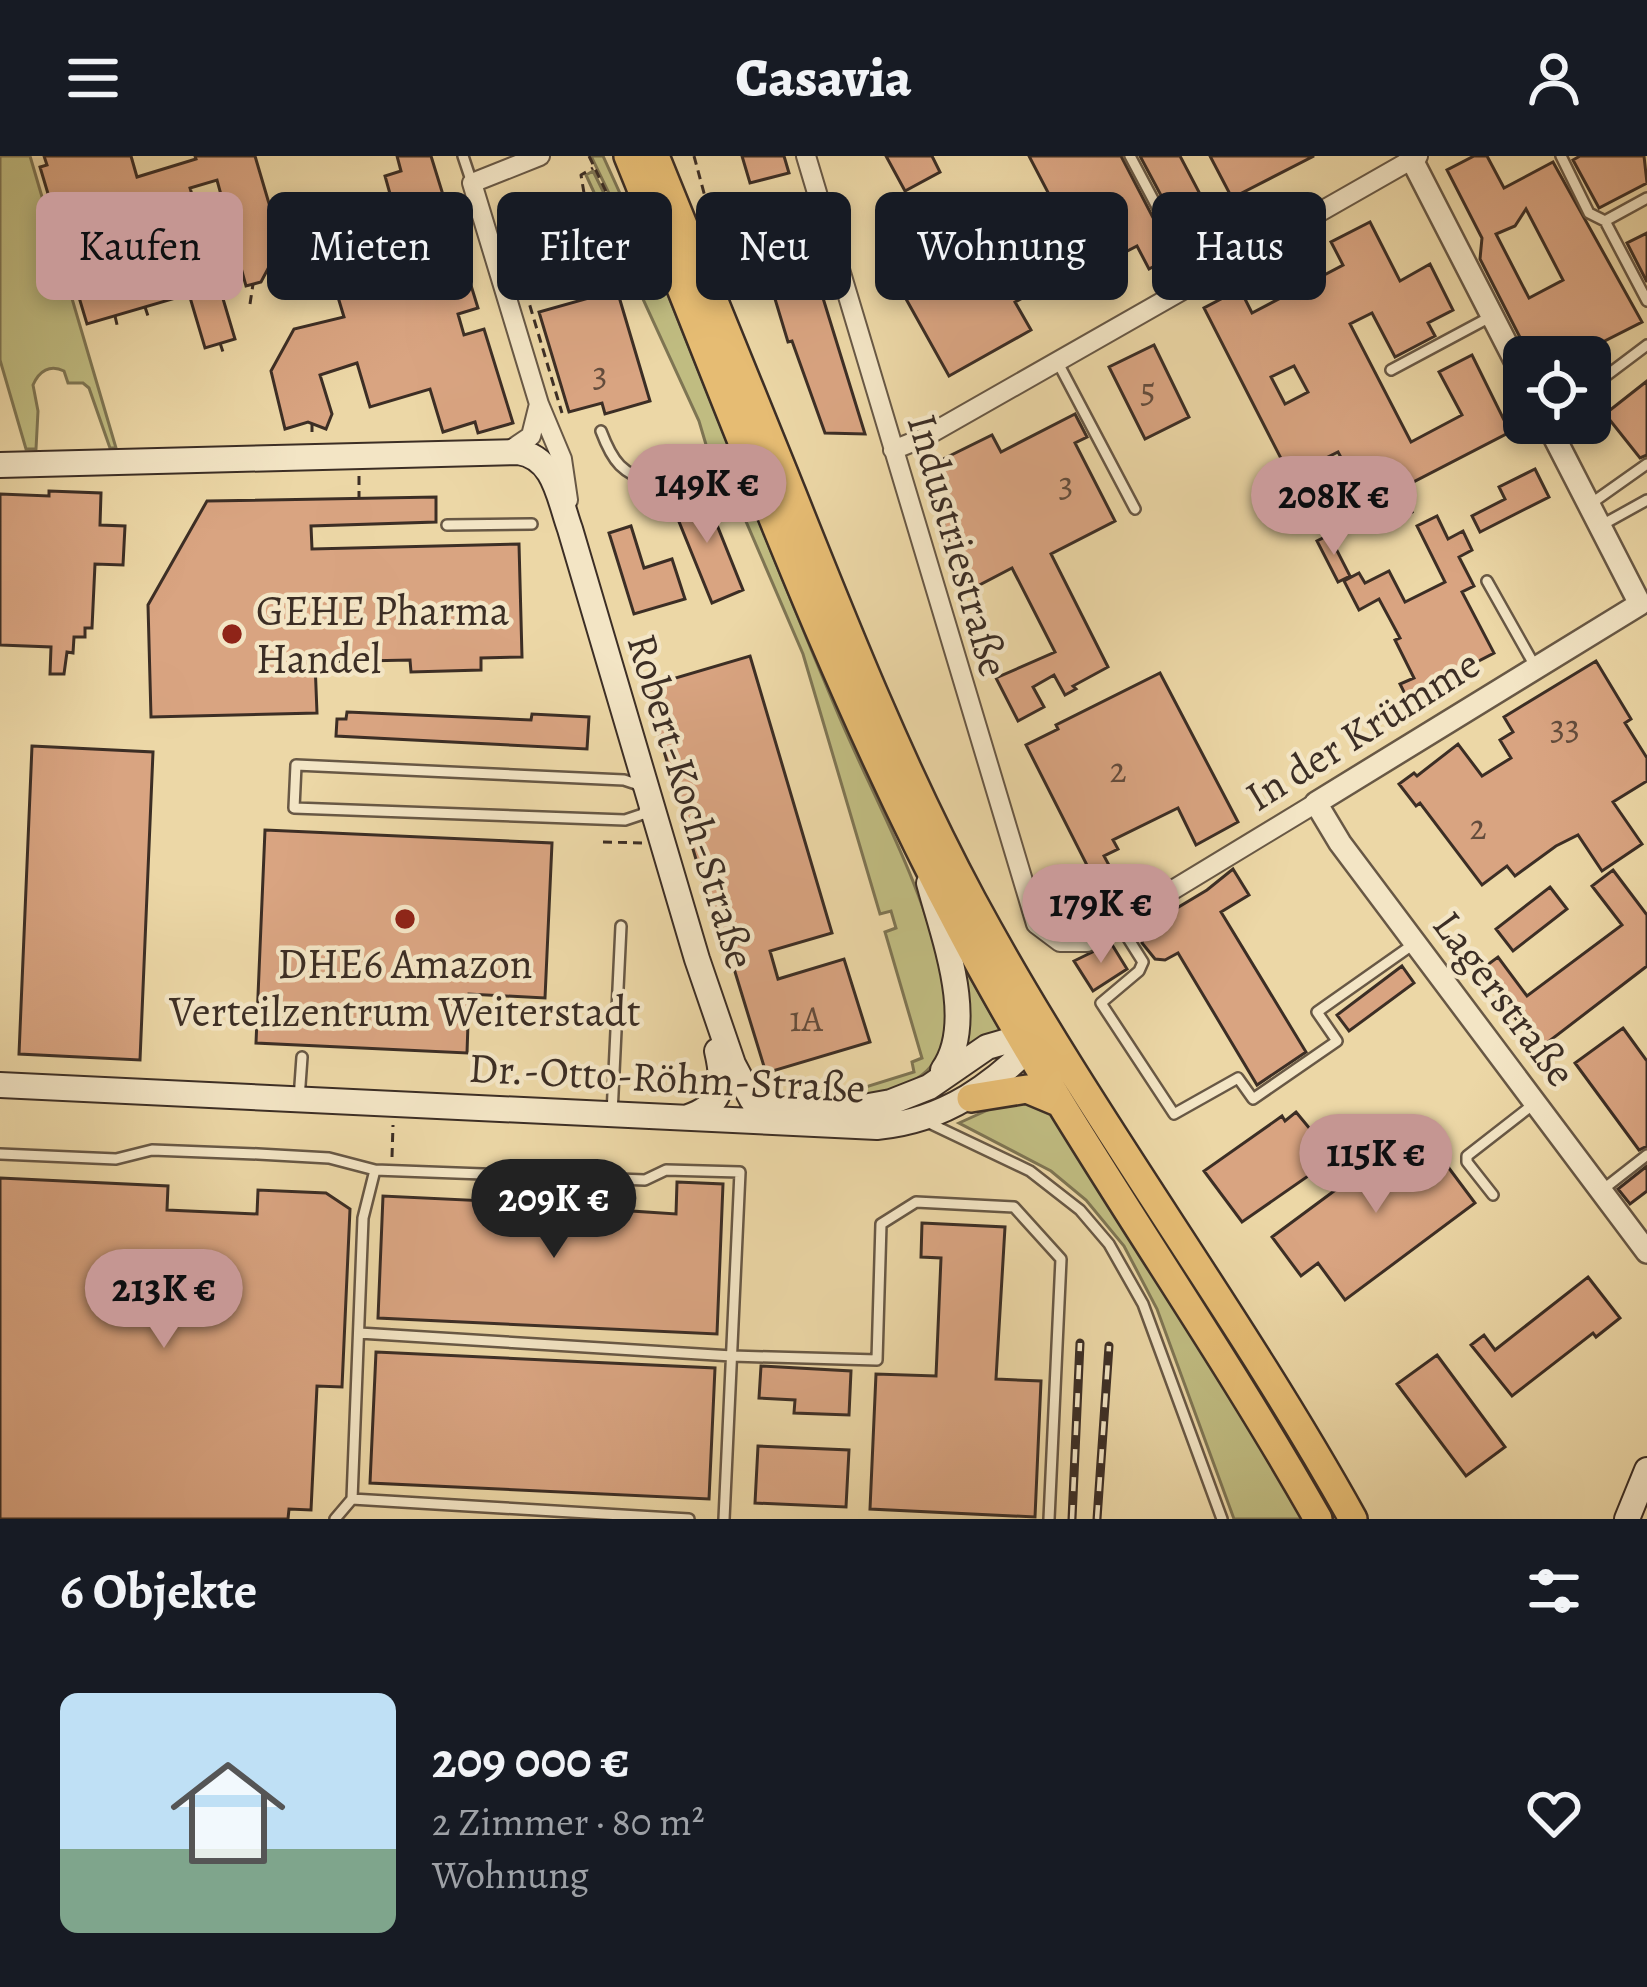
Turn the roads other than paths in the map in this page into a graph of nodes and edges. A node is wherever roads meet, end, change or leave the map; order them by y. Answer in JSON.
{"nodes":[{"id":1,"x":463,"y":156,"type":"edge"},
{"id":2,"x":541,"y":156,"type":"edge"},
{"id":3,"x":628,"y":156,"type":"edge"},
{"id":4,"x":655,"y":156,"type":"edge"},
{"id":5,"x":806,"y":156,"type":"edge"},
{"id":6,"x":1130,"y":156,"type":"edge"},
{"id":7,"x":1561,"y":156,"type":"edge"},
{"id":8,"x":1413,"y":157,"type":"edge"},
{"id":9,"x":472,"y":183,"type":"junction"},
{"id":10,"x":1152,"y":197,"type":"edge"},
{"id":11,"x":1647,"y":198,"type":"edge"},
{"id":12,"x":1326,"y":207,"type":"edge"},
{"id":13,"x":1605,"y":220,"type":"junction"},
{"id":14,"x":1166,"y":300,"type":"edge"},
{"id":15,"x":1647,"y":301,"type":"edge"},
{"id":16,"x":1492,"y":316,"type":"junction"},
{"id":17,"x":1503,"y":337,"type":"edge"},
{"id":18,"x":1647,"y":344,"type":"edge"},
{"id":19,"x":1057,"y":362,"type":"junction"},
{"id":20,"x":1391,"y":370,"type":"dead end"},
{"id":21,"x":1611,"y":372,"type":"edge"},
{"id":22,"x":539,"y":404,"type":"junction"},
{"id":23,"x":601,"y":431,"type":"dead end"},
{"id":24,"x":1558,"y":444,"type":"edge"},
{"id":25,"x":893,"y":450,"type":"junction"},
{"id":26,"x":506,"y":453,"type":"junction"},
{"id":27,"x":1647,"y":464,"type":"edge"},
{"id":28,"x":0,"y":465,"type":"edge"},
{"id":29,"x":654,"y":484,"type":"dead end"},
{"id":30,"x":1647,"y":500,"type":"edge"},
{"id":31,"x":1135,"y":509,"type":"dead end"},
{"id":32,"x":1595,"y":516,"type":"junction"},
{"id":33,"x":532,"y":524,"type":"dead end"},
{"id":34,"x":447,"y":525,"type":"dead end"},
{"id":35,"x":569,"y":529,"type":"junction"},
{"id":36,"x":1487,"y":581,"type":"dead end"},
{"id":37,"x":1645,"y":607,"type":"edge"},
{"id":38,"x":1536,"y":668,"type":"junction"},
{"id":39,"x":649,"y":797,"type":"junction"},
{"id":40,"x":1316,"y":803,"type":"junction"},
{"id":41,"x":923,"y":858,"type":"junction"},
{"id":42,"x":1119,"y":924,"type":"junction"},
{"id":43,"x":620,"y":926,"type":"dead end"},
{"id":44,"x":1060,"y":942,"type":"joint"},
{"id":45,"x":1415,"y":943,"type":"junction"},
{"id":46,"x":697,"y":959,"type":"junction"},
{"id":47,"x":1031,"y":1039,"type":"junction"},
{"id":48,"x":302,"y":1057,"type":"dead end"},
{"id":49,"x":0,"y":1085,"type":"edge"},
{"id":50,"x":928,"y":1087,"type":"junction"},
{"id":51,"x":747,"y":1093,"type":"joint"},
{"id":52,"x":971,"y":1098,"type":"junction"},
{"id":53,"x":299,"y":1099,"type":"junction"},
{"id":54,"x":1060,"y":1103,"type":"junction"},
{"id":55,"x":1535,"y":1103,"type":"junction"},
{"id":56,"x":612,"y":1114,"type":"junction"},
{"id":57,"x":685,"y":1118,"type":"junction"},
{"id":58,"x":922,"y":1120,"type":"junction"},
{"id":59,"x":0,"y":1154,"type":"edge"},
{"id":60,"x":1647,"y":1156,"type":"edge"},
{"id":61,"x":375,"y":1170,"type":"junction"},
{"id":62,"x":1601,"y":1191,"type":"junction"},
{"id":63,"x":1493,"y":1195,"type":"dead end"},
{"id":64,"x":1644,"y":1246,"type":"edge"},
{"id":65,"x":359,"y":1333,"type":"junction"},
{"id":66,"x":732,"y":1356,"type":"junction"},
{"id":67,"x":1647,"y":1470,"type":"edge"},
{"id":68,"x":352,"y":1499,"type":"junction"},
{"id":69,"x":335,"y":1519,"type":"edge"},
{"id":70,"x":689,"y":1519,"type":"edge"},
{"id":71,"x":724,"y":1519,"type":"edge"},
{"id":72,"x":1049,"y":1519,"type":"edge"},
{"id":73,"x":1222,"y":1519,"type":"edge"},
{"id":74,"x":1318,"y":1519,"type":"edge"},
{"id":75,"x":1353,"y":1519,"type":"edge"},
{"id":76,"x":1627,"y":1519,"type":"edge"}],
"edges":[{"from":1,"to":9,"type":"lane"},
{"from":2,"to":9,"type":"street"},
{"from":3,"to":41,"type":"main road"},
{"from":4,"to":47,"type":"main road"},
{"from":5,"to":25,"type":"street","name":"Industriestraße"},
{"from":6,"to":10,"type":"lane"},
{"from":7,"to":13,"type":"lane"},
{"from":8,"to":12,"type":"street"},
{"from":8,"to":16,"type":"street"},
{"from":9,"to":22,"type":"street","name":"Robert-Koch-Straße"},
{"from":11,"to":13,"type":"lane"},
{"from":13,"to":15,"type":"lane"},
{"from":14,"to":19,"type":"street"},
{"from":16,"to":17,"type":"street"},
{"from":16,"to":20,"type":"lane"},
{"from":18,"to":21,"type":"lane"},
{"from":19,"to":25,"type":"street"},
{"from":19,"to":31,"type":"lane"},
{"from":22,"to":26,"type":"street"},
{"from":22,"to":35,"type":"street","name":"Robert-Koch-Straße"},
{"from":23,"to":29,"type":"lane"},
{"from":24,"to":32,"type":"street"},
{"from":25,"to":44,"type":"street","name":"Industriestraße"},
{"from":26,"to":28,"type":"main road"},
{"from":26,"to":35,"type":"main road","name":"Robert-Koch-Straße"},
{"from":27,"to":32,"type":"lane"},
{"from":30,"to":32,"type":"lane"},
{"from":32,"to":37,"type":"street"},
{"from":33,"to":34,"type":"lane"},
{"from":35,"to":39,"type":"main road","name":"Robert-Koch-Straße"},
{"from":36,"to":38,"type":"lane"},
{"from":37,"to":38,"type":"street","name":"In der Krümme"},
{"from":38,"to":40,"type":"street","name":"In der Krümme"},
{"from":39,"to":39,"type":"lane"},
{"from":39,"to":46,"type":"main road","name":"Robert-Koch-Straße"},
{"from":40,"to":42,"type":"street","name":"In der Krümme"},
{"from":40,"to":45,"type":"street","name":"Lagerstraße"},
{"from":41,"to":47,"type":"main road"},
{"from":41,"to":50,"type":"main road"},
{"from":42,"to":44,"type":"street","name":"In der Krümme"},
{"from":42,"to":45,"type":"lane"},
{"from":43,"to":56,"type":"lane"},
{"from":45,"to":55,"type":"street","name":"Lagerstraße"},
{"from":46,"to":51,"type":"main road","name":"Robert-Koch-Straße"},
{"from":46,"to":57,"type":"main road"},
{"from":47,"to":50,"type":"main road","name":"Dr.-Otto-Röhm-Straße"},
{"from":47,"to":52,"type":"main road","name":"Dr.-Otto-Röhm-Straße"},
{"from":47,"to":54,"type":"main road"},
{"from":47,"to":75,"type":"main road"},
{"from":48,"to":53,"type":"lane"},
{"from":49,"to":53,"type":"main road","name":"Dr.-Otto-Röhm-Straße"},
{"from":50,"to":51,"type":"main road","name":"Dr.-Otto-Röhm-Straße"},
{"from":52,"to":54,"type":"main road"},
{"from":52,"to":58,"type":"main road","name":"Dr.-Otto-Röhm-Straße"},
{"from":53,"to":56,"type":"main road","name":"Dr.-Otto-Röhm-Straße"},
{"from":54,"to":74,"type":"main road"},
{"from":55,"to":62,"type":"street","name":"Lagerstraße"},
{"from":55,"to":63,"type":"lane"},
{"from":56,"to":57,"type":"main road","name":"Dr.-Otto-Röhm-Straße"},
{"from":57,"to":58,"type":"main road","name":"Dr.-Otto-Röhm-Straße"},
{"from":58,"to":73,"type":"lane"},
{"from":59,"to":61,"type":"lane"},
{"from":60,"to":62,"type":"lane"},
{"from":61,"to":65,"type":"lane"},
{"from":61,"to":66,"type":"lane"},
{"from":62,"to":64,"type":"street","name":"Lagerstraße"},
{"from":65,"to":66,"type":"lane"},
{"from":65,"to":68,"type":"lane"},
{"from":66,"to":71,"type":"lane"},
{"from":66,"to":72,"type":"lane"},
{"from":67,"to":76,"type":"main road"},
{"from":68,"to":69,"type":"lane"},
{"from":68,"to":70,"type":"lane"}]}
